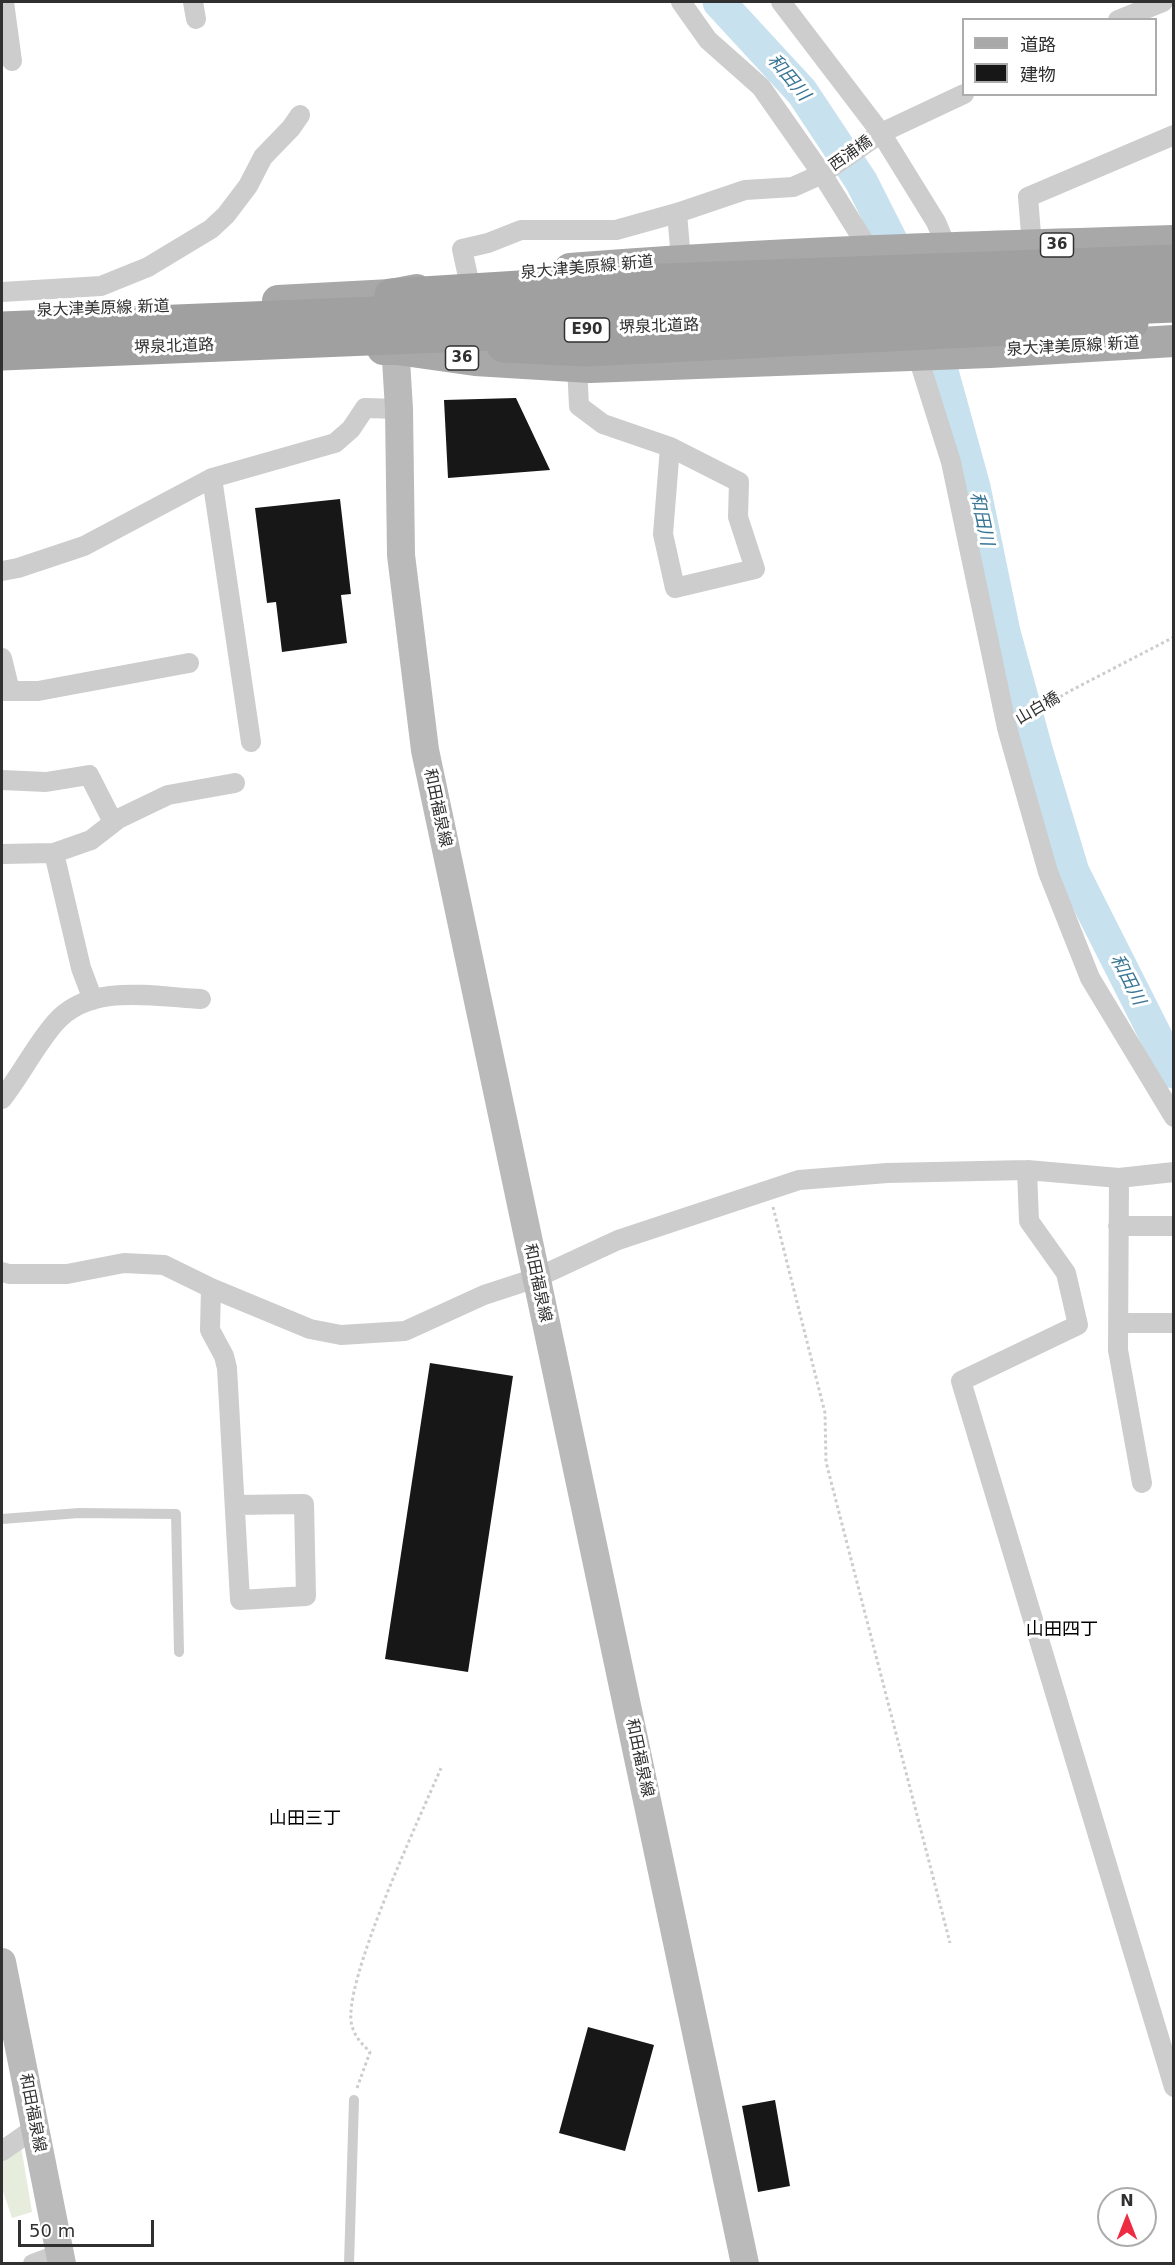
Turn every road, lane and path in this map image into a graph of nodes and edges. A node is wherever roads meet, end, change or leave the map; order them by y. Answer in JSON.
{"nodes":[{"id":1,"x":4,"y":2,"type":"edge"},
{"id":2,"x":681,"y":2,"type":"edge"},
{"id":3,"x":781,"y":2,"type":"edge"},
{"id":4,"x":1162,"y":2,"type":"edge"},
{"id":5,"x":1123,"y":18,"type":"edge"},
{"id":6,"x":12,"y":61,"type":"dead end"},
{"id":7,"x":962,"y":94,"type":"edge"},
{"id":8,"x":300,"y":115,"type":"dead end"},
{"id":9,"x":881,"y":133,"type":"junction"},
{"id":10,"x":1173,"y":135,"type":"edge"},
{"id":11,"x":822,"y":174,"type":"junction"},
{"id":12,"x":677,"y":213,"type":"junction"},
{"id":13,"x":1173,"y":242,"type":"edge"},
{"id":14,"x":1032,"y":246,"type":"junction"},
{"id":15,"x":943,"y":248,"type":"junction"},
{"id":16,"x":870,"y":251,"type":"junction"},
{"id":17,"x":681,"y":260,"type":"junction"},
{"id":18,"x":1173,"y":261,"type":"edge"},
{"id":19,"x":468,"y":281,"type":"junction"},
{"id":20,"x":1173,"y":281,"type":"edge"},
{"id":21,"x":2,"y":292,"type":"edge"},
{"id":22,"x":391,"y":295,"type":"junction"},
{"id":23,"x":1173,"y":306,"type":"edge"},
{"id":24,"x":2,"y":313,"type":"edge"},
{"id":25,"x":1173,"y":321,"type":"edge"},
{"id":26,"x":2,"y":328,"type":"edge"},
{"id":27,"x":1173,"y":341,"type":"edge"},
{"id":28,"x":397,"y":349,"type":"junction"},
{"id":29,"x":2,"y":354,"type":"edge"},
{"id":30,"x":920,"y":354,"type":"junction"},
{"id":31,"x":582,"y":358,"type":"junction"},
{"id":32,"x":2,"y":368,"type":"edge"},
{"id":33,"x":399,"y":409,"type":"junction"},
{"id":34,"x":670,"y":447,"type":"junction"},
{"id":35,"x":212,"y":478,"type":"junction"},
{"id":36,"x":2,"y":571,"type":"edge"},
{"id":37,"x":1173,"y":638,"type":"edge"},
{"id":38,"x":2,"y":658,"type":"edge"},
{"id":39,"x":189,"y":663,"type":"dead end"},
{"id":40,"x":6,"y":691,"type":"edge"},
{"id":41,"x":1007,"y":728,"type":"junction"},
{"id":42,"x":251,"y":742,"type":"dead end"},
{"id":43,"x":2,"y":780,"type":"edge"},
{"id":44,"x":235,"y":783,"type":"dead end"},
{"id":45,"x":113,"y":822,"type":"junction"},
{"id":46,"x":54,"y":853,"type":"junction"},
{"id":47,"x":2,"y":854,"type":"edge"},
{"id":48,"x":201,"y":999,"type":"dead end"},
{"id":49,"x":93,"y":1000,"type":"junction"},
{"id":50,"x":2,"y":1099,"type":"edge"},
{"id":51,"x":1173,"y":1117,"type":"edge"},
{"id":52,"x":1027,"y":1170,"type":"junction"},
{"id":53,"x":1173,"y":1172,"type":"edge"},
{"id":54,"x":1119,"y":1178,"type":"junction"},
{"id":55,"x":767,"y":1192,"type":"junction"},
{"id":56,"x":1118,"y":1226,"type":"junction"},
{"id":57,"x":1173,"y":1226,"type":"edge"},
{"id":58,"x":2,"y":1272,"type":"edge"},
{"id":59,"x":536,"y":1278,"type":"junction"},
{"id":60,"x":211,"y":1288,"type":"junction"},
{"id":61,"x":1118,"y":1323,"type":"junction"},
{"id":62,"x":1173,"y":1323,"type":"edge"},
{"id":63,"x":1142,"y":1483,"type":"dead end"},
{"id":64,"x":235,"y":1505,"type":"junction"},
{"id":65,"x":2,"y":1519,"type":"edge"},
{"id":66,"x":179,"y":1652,"type":"dead end"},
{"id":67,"x":441,"y":1768,"type":"dead end"},
{"id":68,"x":950,"y":1943,"type":"dead end"},
{"id":69,"x":2,"y":1962,"type":"edge"},
{"id":70,"x":1173,"y":2087,"type":"edge"},
{"id":71,"x":354,"y":2100,"type":"joint"},
{"id":72,"x":35,"y":2128,"type":"junction"},
{"id":73,"x":2,"y":2151,"type":"edge"},
{"id":74,"x":61,"y":2259,"type":"edge"},
{"id":75,"x":33,"y":2264,"type":"edge"},
{"id":76,"x":349,"y":2264,"type":"edge"},
{"id":77,"x":745,"y":2264,"type":"edge"}],
"edges":[{"from":1,"to":6,"type":"street"},
{"from":2,"to":11,"type":"street"},
{"from":3,"to":9,"type":"street"},
{"from":4,"to":5,"type":"street"},
{"from":7,"to":9,"type":"street","name":"西浦橋"},
{"from":8,"to":21,"type":"street"},
{"from":9,"to":11,"type":"street","name":"西浦橋"},
{"from":9,"to":15,"type":"street"},
{"from":10,"to":14,"type":"street"},
{"from":11,"to":12,"type":"street","name":"西浦橋"},
{"from":11,"to":16,"type":"street"},
{"from":12,"to":17,"type":"street"},
{"from":12,"to":19,"type":"street","name":"西浦橋"},
{"from":13,"to":14,"type":"main road","name":"泉大津美原線 新道","number":"36"},
{"from":14,"to":15,"type":"main road","name":"泉大津美原線 新道","number":"36"},
{"from":15,"to":16,"type":"main road","name":"泉大津美原線 新道","number":"36"},
{"from":16,"to":17,"type":"main road","name":"泉大津美原線 新道","number":"36"},
{"from":17,"to":19,"type":"main road","name":"泉大津美原線 新道","number":"36"},
{"from":18,"to":22,"type":"highway"},
{"from":19,"to":22,"type":"main road","name":"泉大津美原線 新道","number":"36"},
{"from":20,"to":26,"type":"highway","name":"堺泉北道路","number":"E90","bridge":true},
{"from":22,"to":24,"type":"main road","name":"泉大津美原線 新道","number":"36"},
{"from":22,"to":28,"type":"main road","name":"和田福泉線"},
{"from":23,"to":29,"type":"highway","name":"堺泉北道路","number":"E90","bridge":true},
{"from":25,"to":31,"type":"highway"},
{"from":27,"to":30,"type":"main road","name":"泉大津美原線 新道"},
{"from":28,"to":31,"type":"highway"},
{"from":28,"to":32,"type":"main road"},
{"from":28,"to":33,"type":"main road","name":"和田福泉線"},
{"from":30,"to":31,"type":"main road","name":"泉大津美原線 新道"},
{"from":30,"to":41,"type":"street"},
{"from":31,"to":34,"type":"street"},
{"from":33,"to":35,"type":"street"},
{"from":33,"to":59,"type":"main road","name":"和田福泉線"},
{"from":34,"to":34,"type":"street"},
{"from":35,"to":36,"type":"street"},
{"from":35,"to":42,"type":"street"},
{"from":37,"to":41,"type":"path","name":"山白橋"},
{"from":38,"to":40,"type":"street"},
{"from":39,"to":40,"type":"street"},
{"from":41,"to":51,"type":"street"},
{"from":43,"to":45,"type":"street"},
{"from":44,"to":45,"type":"street"},
{"from":45,"to":46,"type":"street"},
{"from":46,"to":47,"type":"street"},
{"from":46,"to":49,"type":"street"},
{"from":48,"to":49,"type":"street"},
{"from":49,"to":50,"type":"street"},
{"from":52,"to":54,"type":"street"},
{"from":52,"to":55,"type":"street"},
{"from":52,"to":70,"type":"street"},
{"from":53,"to":54,"type":"street"},
{"from":54,"to":56,"type":"street"},
{"from":55,"to":59,"type":"street"},
{"from":55,"to":68,"type":"path"},
{"from":56,"to":57,"type":"street"},
{"from":56,"to":61,"type":"street"},
{"from":58,"to":60,"type":"street"},
{"from":59,"to":60,"type":"street"},
{"from":59,"to":77,"type":"main road","name":"和田福泉線"},
{"from":60,"to":64,"type":"street"},
{"from":61,"to":62,"type":"street"},
{"from":61,"to":63,"type":"street"},
{"from":64,"to":64,"type":"street"},
{"from":65,"to":66,"type":"lane"},
{"from":67,"to":71,"type":"path"},
{"from":69,"to":72,"type":"main road","name":"和田福泉線"},
{"from":71,"to":76,"type":"lane"},
{"from":72,"to":73,"type":"street"},
{"from":72,"to":74,"type":"main road","name":"和田福泉線"},
{"from":74,"to":75,"type":"street"}]}
